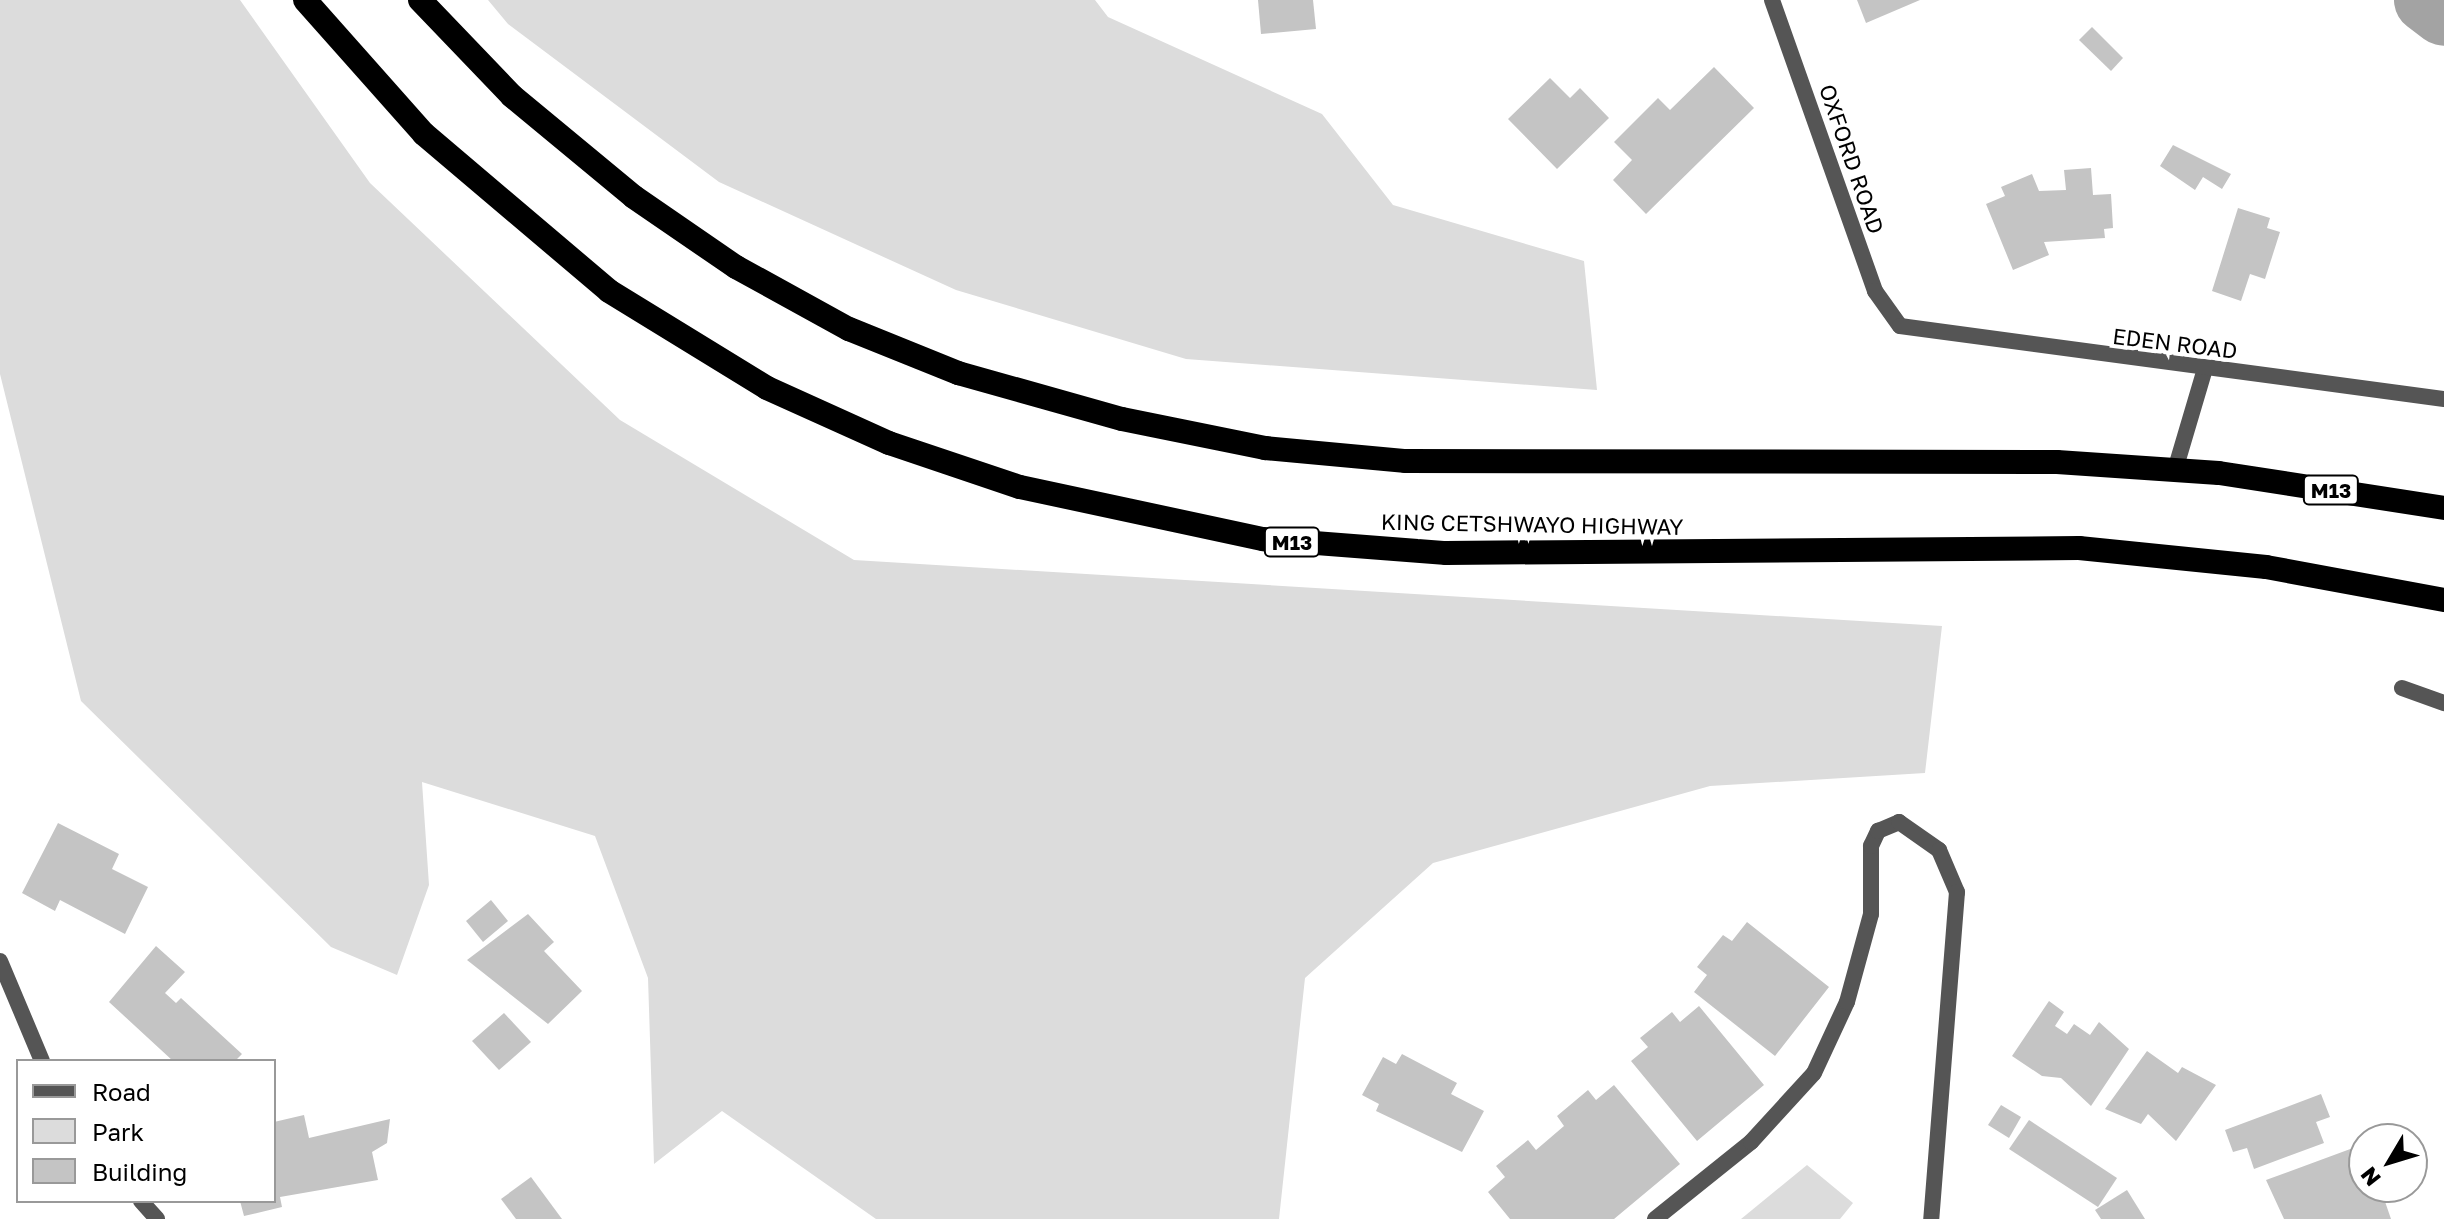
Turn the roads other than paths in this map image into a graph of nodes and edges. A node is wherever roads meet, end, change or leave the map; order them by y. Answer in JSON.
{"nodes":[{"id":1,"x":305,"y":0,"type":"edge"},
{"id":2,"x":420,"y":0,"type":"edge"},
{"id":3,"x":1772,"y":0,"type":"edge"},
{"id":4,"x":1900,"y":326,"type":"joint"},
{"id":5,"x":2205,"y":369,"type":"junction"},
{"id":6,"x":2444,"y":399,"type":"edge"},
{"id":7,"x":2175,"y":470,"type":"junction"},
{"id":8,"x":2444,"y":508,"type":"edge"},
{"id":9,"x":2444,"y":600,"type":"edge"},
{"id":10,"x":2402,"y":688,"type":"dead end"},
{"id":11,"x":2444,"y":703,"type":"edge"},
{"id":12,"x":0,"y":961,"type":"edge"},
{"id":13,"x":41,"y":1059,"type":"edge"},
{"id":14,"x":143,"y":1203,"type":"edge"},
{"id":15,"x":157,"y":1219,"type":"edge"},
{"id":16,"x":1655,"y":1219,"type":"edge"},
{"id":17,"x":1931,"y":1219,"type":"edge"}],
"edges":[{"from":1,"to":9,"type":"highway","name":"KING CETSHWAYO HIGHWAY","number":"M13"},
{"from":2,"to":7,"type":"highway","number":"M13"},
{"from":3,"to":4,"type":"street","name":"OXFORD ROAD"},
{"from":4,"to":5,"type":"street","name":"EDEN ROAD"},
{"from":5,"to":6,"type":"street","name":"EDEN ROAD"},
{"from":5,"to":7,"type":"street"},
{"from":7,"to":8,"type":"highway","number":"M13"},
{"from":10,"to":11,"type":"street"},
{"from":12,"to":13,"type":"street"},
{"from":14,"to":15,"type":"street"},
{"from":16,"to":17,"type":"street"}]}
